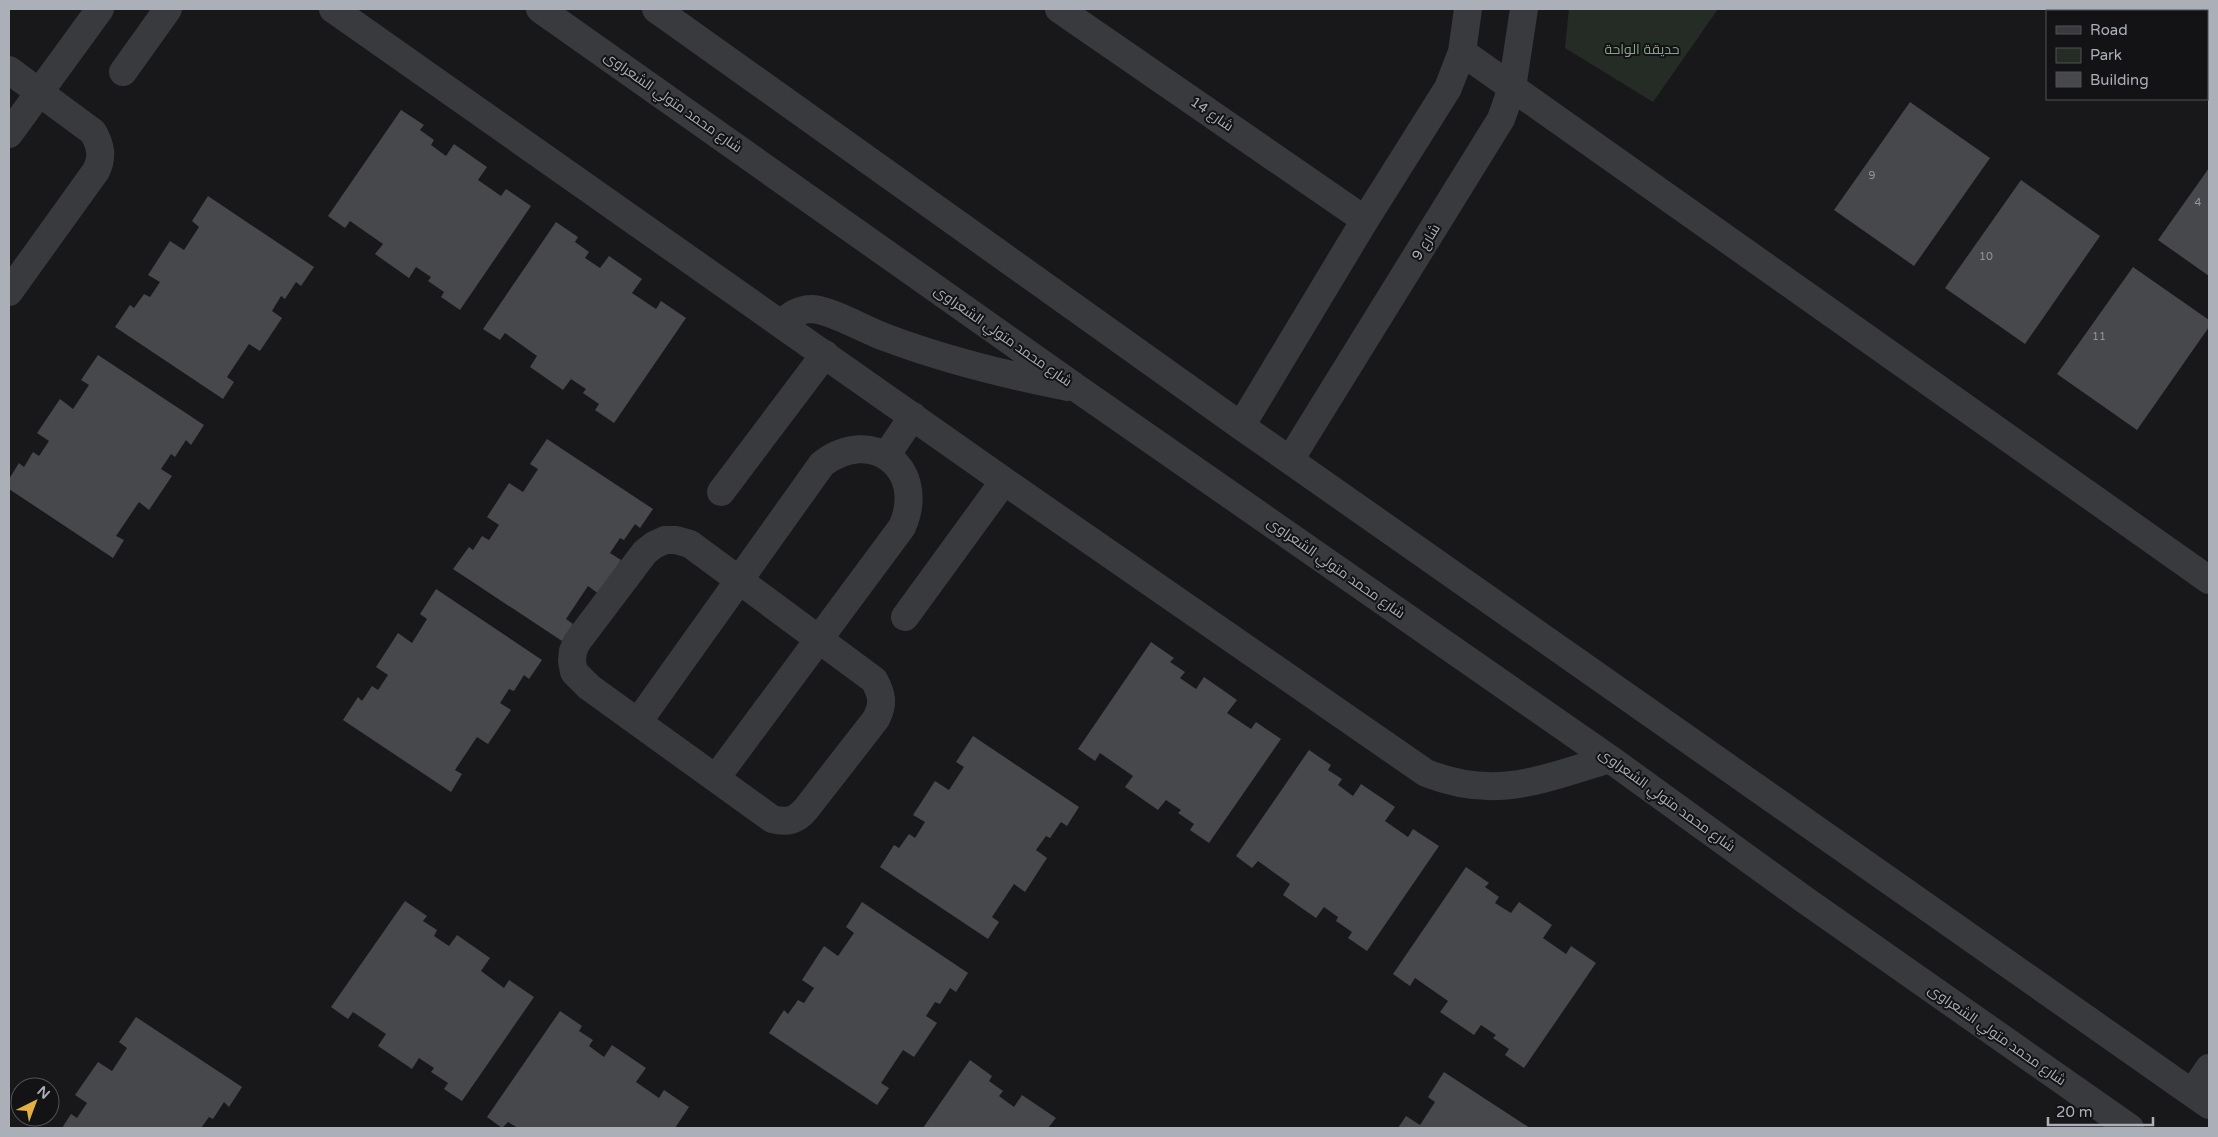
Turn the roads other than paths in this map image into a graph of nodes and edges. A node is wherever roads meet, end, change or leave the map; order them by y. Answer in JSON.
{"nodes":[{"id":1,"x":100,"y":9,"type":"edge"},
{"id":2,"x":168,"y":9,"type":"edge"},
{"id":3,"x":333,"y":9,"type":"edge"},
{"id":4,"x":540,"y":9,"type":"edge"},
{"id":5,"x":656,"y":9,"type":"edge"},
{"id":6,"x":1059,"y":9,"type":"edge"},
{"id":7,"x":1468,"y":9,"type":"edge"},
{"id":8,"x":1524,"y":9,"type":"edge"},
{"id":9,"x":1462,"y":52,"type":"junction"},
{"id":10,"x":9,"y":70,"type":"edge"},
{"id":11,"x":123,"y":72,"type":"dead end"},
{"id":12,"x":1512,"y":88,"type":"junction"},
{"id":13,"x":39,"y":92,"type":"junction"},
{"id":14,"x":9,"y":134,"type":"edge"},
{"id":15,"x":1365,"y":220,"type":"junction"},
{"id":16,"x":9,"y":292,"type":"edge"},
{"id":17,"x":782,"y":324,"type":"junction"},
{"id":18,"x":825,"y":354,"type":"junction"},
{"id":19,"x":1078,"y":389,"type":"junction"},
{"id":20,"x":913,"y":416,"type":"junction"},
{"id":21,"x":1241,"y":426,"type":"junction"},
{"id":22,"x":886,"y":456,"type":"junction"},
{"id":23,"x":1290,"y":460,"type":"junction"},
{"id":24,"x":1004,"y":481,"type":"junction"},
{"id":25,"x":721,"y":492,"type":"dead end"},
{"id":26,"x":2209,"y":580,"type":"edge"},
{"id":27,"x":740,"y":581,"type":"junction"},
{"id":28,"x":905,"y":617,"type":"dead end"},
{"id":29,"x":820,"y":639,"type":"junction"},
{"id":30,"x":638,"y":722,"type":"junction"},
{"id":31,"x":1610,"y":759,"type":"junction"},
{"id":32,"x":716,"y":778,"type":"junction"},
{"id":33,"x":2209,"y":1068,"type":"edge"},
{"id":34,"x":2201,"y":1099,"type":"edge"},
{"id":35,"x":2130,"y":1128,"type":"edge"}],
"edges":[{"from":1,"to":13,"type":"street"},
{"from":2,"to":11,"type":"street"},
{"from":3,"to":17,"type":"street"},
{"from":4,"to":19,"type":"street","name":"شارع محمد متولي الشعراوى"},
{"from":5,"to":21,"type":"street"},
{"from":6,"to":15,"type":"street","name":"شارع 14"},
{"from":7,"to":9,"type":"street"},
{"from":8,"to":12,"type":"street","name":"شارع 9"},
{"from":9,"to":12,"type":"street"},
{"from":9,"to":15,"type":"street"},
{"from":10,"to":13,"type":"street"},
{"from":12,"to":23,"type":"street","name":"شارع 9"},
{"from":12,"to":26,"type":"street"},
{"from":13,"to":14,"type":"street"},
{"from":13,"to":16,"type":"street"},
{"from":15,"to":21,"type":"street"},
{"from":17,"to":18,"type":"street"},
{"from":17,"to":19,"type":"street"},
{"from":18,"to":20,"type":"street"},
{"from":18,"to":25,"type":"street"},
{"from":19,"to":31,"type":"street","name":"شارع محمد متولي الشعراوى"},
{"from":20,"to":22,"type":"street"},
{"from":20,"to":24,"type":"street"},
{"from":21,"to":23,"type":"street"},
{"from":22,"to":27,"type":"street"},
{"from":22,"to":29,"type":"street"},
{"from":23,"to":34,"type":"street"},
{"from":24,"to":28,"type":"street"},
{"from":24,"to":31,"type":"street"},
{"from":27,"to":29,"type":"street"},
{"from":27,"to":30,"type":"street"},
{"from":27,"to":30,"type":"street"},
{"from":29,"to":32,"type":"street"},
{"from":29,"to":32,"type":"street"},
{"from":30,"to":32,"type":"street"},
{"from":31,"to":35,"type":"street","name":"شارع محمد متولي الشعراوى"},
{"from":33,"to":34,"type":"street"}]}
